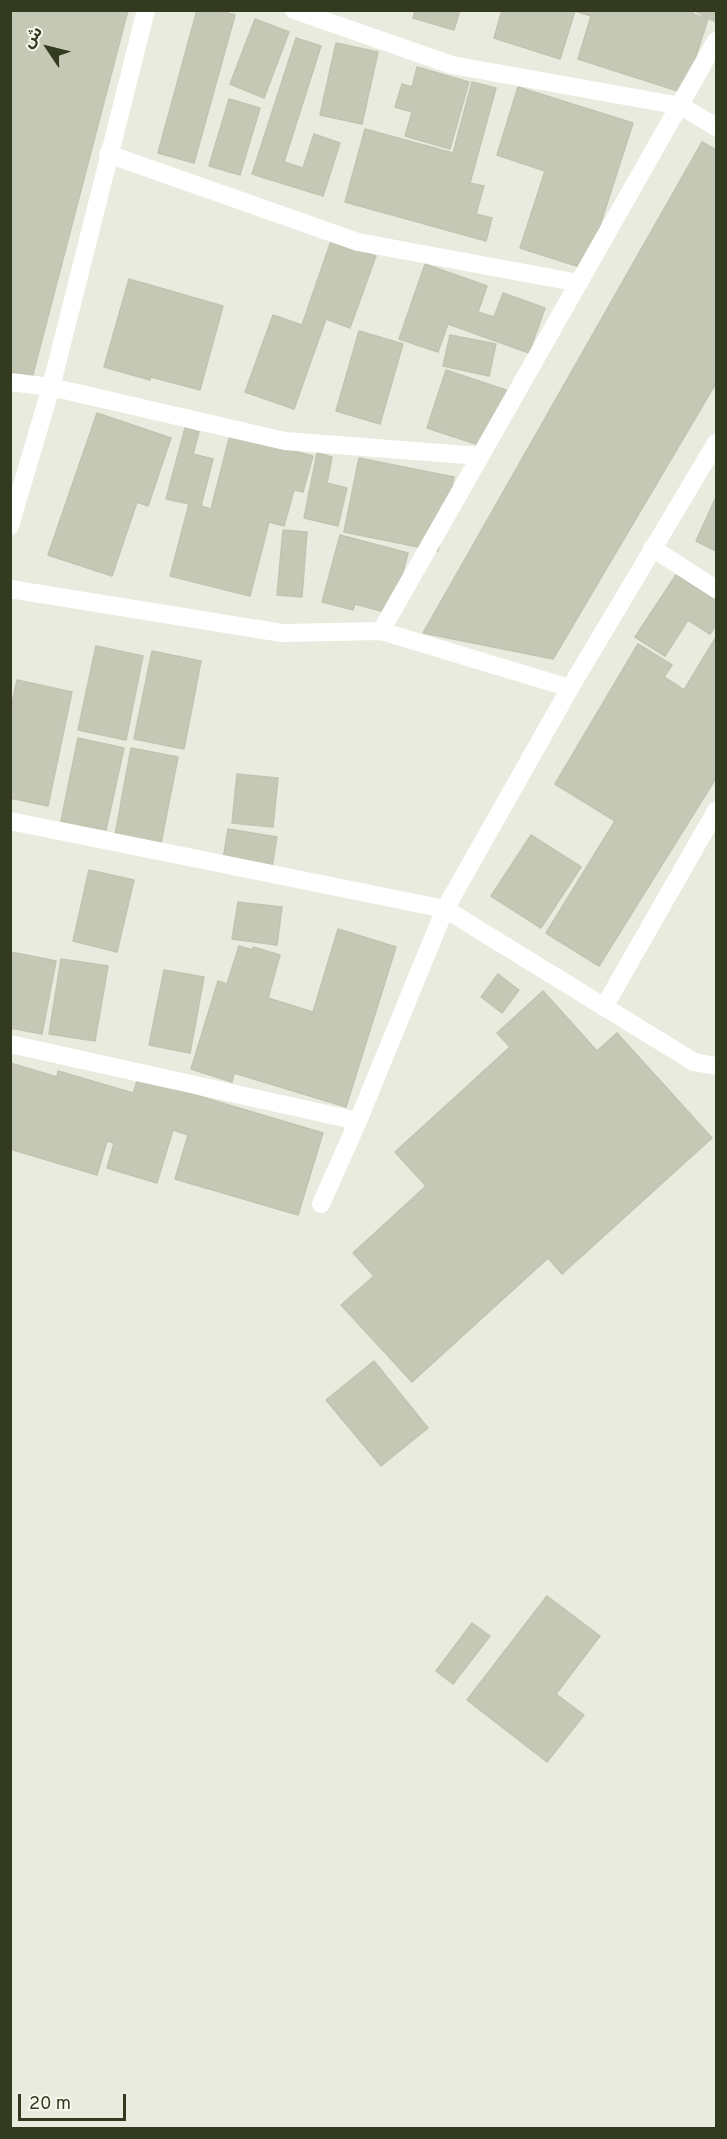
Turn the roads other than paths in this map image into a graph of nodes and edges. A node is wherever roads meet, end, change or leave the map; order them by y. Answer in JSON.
{"nodes":[{"id":1,"x":146,"y":10,"type":"edge"},
{"id":2,"x":294,"y":10,"type":"edge"},
{"id":3,"x":717,"y":41,"type":"edge"},
{"id":4,"x":681,"y":105,"type":"junction"},
{"id":5,"x":717,"y":127,"type":"edge"},
{"id":6,"x":108,"y":154,"type":"junction"},
{"id":7,"x":579,"y":283,"type":"junction"},
{"id":8,"x":10,"y":382,"type":"edge"},
{"id":9,"x":51,"y":387,"type":"junction"},
{"id":10,"x":717,"y":443,"type":"edge"},
{"id":11,"x":480,"y":456,"type":"junction"},
{"id":12,"x":10,"y":526,"type":"edge"},
{"id":13,"x":652,"y":548,"type":"junction"},
{"id":14,"x":10,"y":589,"type":"edge"},
{"id":15,"x":717,"y":589,"type":"edge"},
{"id":16,"x":381,"y":631,"type":"junction"},
{"id":17,"x":570,"y":687,"type":"junction"},
{"id":18,"x":717,"y":811,"type":"edge"},
{"id":19,"x":10,"y":821,"type":"edge"},
{"id":20,"x":445,"y":909,"type":"junction"},
{"id":21,"x":604,"y":1006,"type":"junction"},
{"id":22,"x":10,"y":1044,"type":"edge"},
{"id":23,"x":717,"y":1066,"type":"edge"},
{"id":24,"x":358,"y":1121,"type":"junction"},
{"id":25,"x":321,"y":1204,"type":"dead end"}],
"edges":[{"from":1,"to":6,"type":"street"},
{"from":2,"to":4,"type":"street"},
{"from":3,"to":4,"type":"street"},
{"from":4,"to":5,"type":"street"},
{"from":4,"to":7,"type":"street"},
{"from":6,"to":7,"type":"street"},
{"from":6,"to":9,"type":"street"},
{"from":7,"to":11,"type":"street"},
{"from":8,"to":9,"type":"street"},
{"from":9,"to":11,"type":"street"},
{"from":9,"to":12,"type":"street"},
{"from":10,"to":13,"type":"street"},
{"from":11,"to":16,"type":"street"},
{"from":13,"to":15,"type":"street"},
{"from":13,"to":17,"type":"street"},
{"from":14,"to":16,"type":"street"},
{"from":16,"to":17,"type":"street"},
{"from":17,"to":20,"type":"street"},
{"from":18,"to":21,"type":"street"},
{"from":19,"to":20,"type":"street"},
{"from":20,"to":21,"type":"street"},
{"from":20,"to":24,"type":"street"},
{"from":21,"to":23,"type":"street"},
{"from":22,"to":24,"type":"street"},
{"from":24,"to":25,"type":"street"}]}
